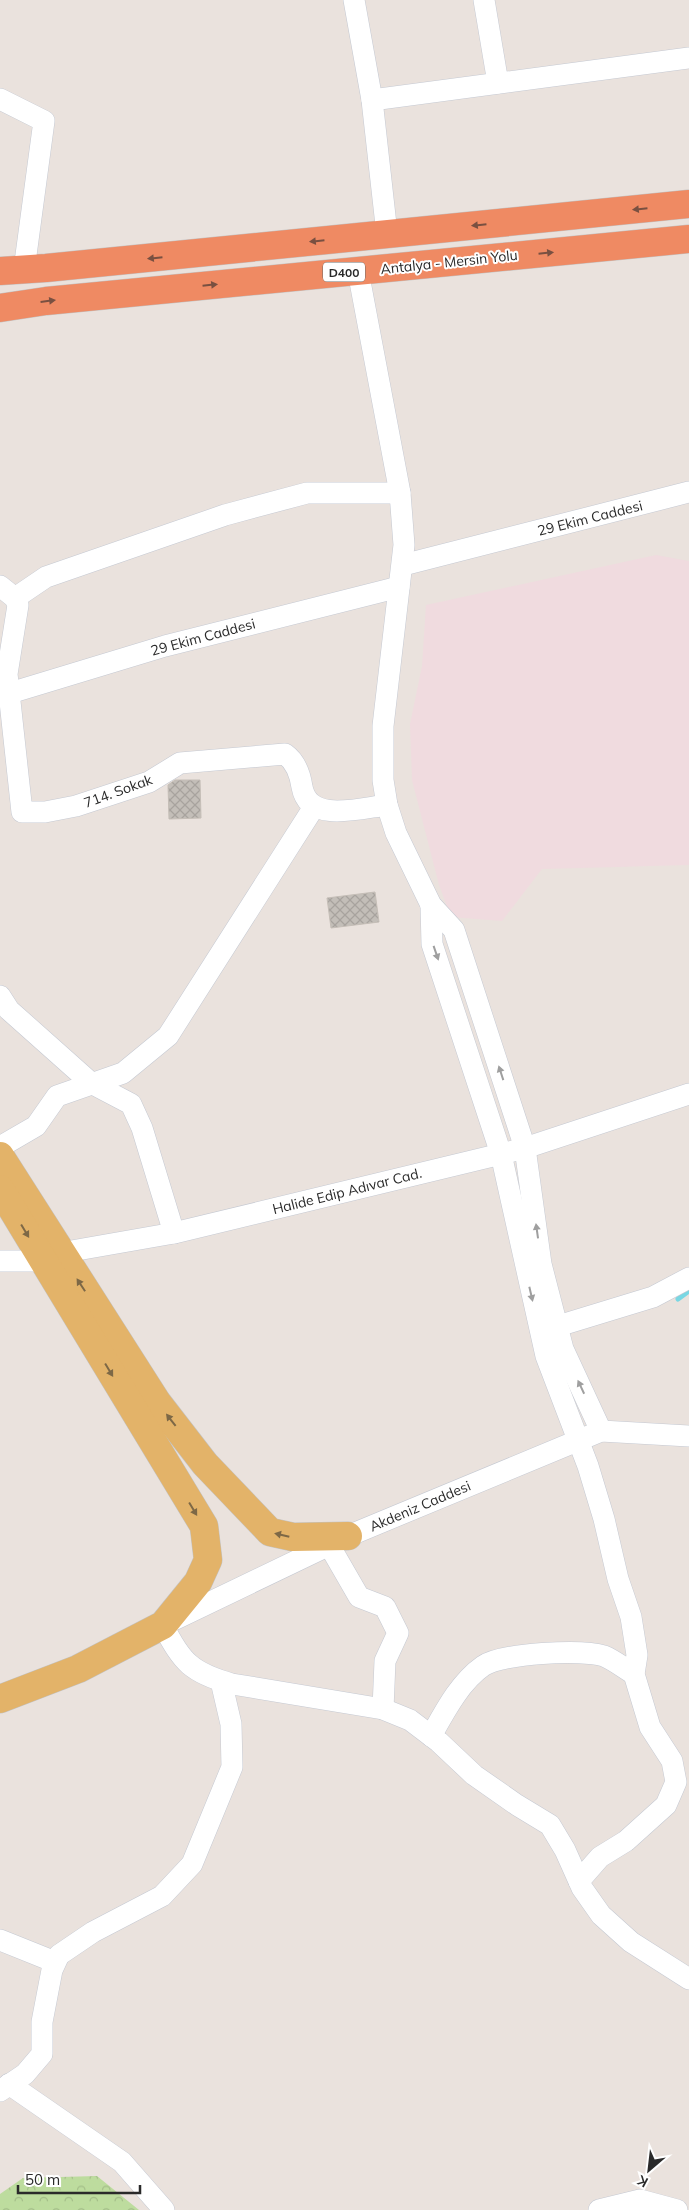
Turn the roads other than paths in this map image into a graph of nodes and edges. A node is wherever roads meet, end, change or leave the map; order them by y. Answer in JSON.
{"nodes":[{"id":1,"x":354,"y":0,"type":"edge"},
{"id":2,"x":484,"y":0,"type":"edge"},
{"id":3,"x":689,"y":58,"type":"edge"},
{"id":4,"x":498,"y":83,"type":"junction"},
{"id":5,"x":0,"y":99,"type":"edge"},
{"id":6,"x":372,"y":100,"type":"junction"},
{"id":7,"x":689,"y":204,"type":"edge"},
{"id":8,"x":387,"y":234,"type":"junction"},
{"id":9,"x":689,"y":238,"type":"edge"},
{"id":10,"x":12,"y":270,"type":"edge"},
{"id":11,"x":358,"y":271,"type":"junction"},
{"id":12,"x":0,"y":308,"type":"edge"},
{"id":13,"x":689,"y":492,"type":"edge"},
{"id":14,"x":400,"y":493,"type":"junction"},
{"id":15,"x":403,"y":565,"type":"junction"},
{"id":16,"x":399,"y":587,"type":"junction"},
{"id":17,"x":8,"y":592,"type":"edge"},
{"id":18,"x":5,"y":698,"type":"edge"},
{"id":19,"x":387,"y":805,"type":"junction"},
{"id":20,"x":314,"y":807,"type":"junction"},
{"id":21,"x":431,"y":905,"type":"junction"},
{"id":22,"x":0,"y":996,"type":"edge"},
{"id":23,"x":91,"y":1083,"type":"junction"},
{"id":24,"x":689,"y":1094,"type":"edge"},
{"id":25,"x":0,"y":1147,"type":"edge"},
{"id":26,"x":525,"y":1148,"type":"junction"},
{"id":27,"x":501,"y":1154,"type":"junction"},
{"id":28,"x":0,"y":1156,"type":"edge"},
{"id":29,"x":0,"y":1189,"type":"edge"},
{"id":30,"x":174,"y":1233,"type":"junction"},
{"id":31,"x":52,"y":1257,"type":"junction"},
{"id":32,"x":0,"y":1261,"type":"edge"},
{"id":33,"x":689,"y":1278,"type":"edge"},
{"id":34,"x":558,"y":1326,"type":"junction"},
{"id":35,"x":601,"y":1431,"type":"junction"},
{"id":36,"x":689,"y":1436,"type":"edge"},
{"id":37,"x":577,"y":1441,"type":"junction"},
{"id":38,"x":339,"y":1540,"type":"junction"},
{"id":39,"x":163,"y":1625,"type":"junction"},
{"id":40,"x":634,"y":1674,"type":"junction"},
{"id":41,"x":221,"y":1681,"type":"junction"},
{"id":42,"x":0,"y":1699,"type":"edge"},
{"id":43,"x":383,"y":1709,"type":"junction"},
{"id":44,"x":431,"y":1736,"type":"junction"},
{"id":45,"x":579,"y":1881,"type":"junction"},
{"id":46,"x":0,"y":1940,"type":"edge"},
{"id":47,"x":55,"y":1962,"type":"junction"},
{"id":48,"x":689,"y":1979,"type":"edge"},
{"id":49,"x":5,"y":2088,"type":"edge"},
{"id":50,"x":164,"y":2210,"type":"edge"},
{"id":51,"x":598,"y":2210,"type":"edge"},
{"id":52,"x":677,"y":2210,"type":"edge"}],
"edges":[{"from":1,"to":6,"type":"street"},
{"from":2,"to":4,"type":"street"},
{"from":3,"to":4,"type":"street"},
{"from":4,"to":6,"type":"street"},
{"from":5,"to":10,"type":"street"},
{"from":6,"to":8,"type":"street"},
{"from":7,"to":8,"type":"highway","one_way":true},
{"from":8,"to":10,"type":"highway","one_way":true},
{"from":11,"to":9,"type":"highway","name":"Antalya - Mersin Yolu","number":"D400","one_way":true},
{"from":12,"to":11,"type":"highway","name":"Antalya - Mersin Yolu","number":"D400","one_way":true},
{"from":11,"to":14,"type":"street"},
{"from":13,"to":15,"type":"street","name":"29 Ekim Caddesi"},
{"from":14,"to":15,"type":"street"},
{"from":14,"to":17,"type":"street"},
{"from":15,"to":16,"type":"street"},
{"from":16,"to":18,"type":"street","name":"29 Ekim Caddesi"},
{"from":16,"to":19,"type":"street"},
{"from":17,"to":18,"type":"street"},
{"from":18,"to":20,"type":"street","name":"714. Sokak"},
{"from":19,"to":20,"type":"street"},
{"from":19,"to":21,"type":"street"},
{"from":20,"to":23,"type":"street"},
{"from":26,"to":21,"type":"street","one_way":true},
{"from":21,"to":27,"type":"street","one_way":true},
{"from":22,"to":23,"type":"street"},
{"from":23,"to":25,"type":"street"},
{"from":23,"to":30,"type":"street"},
{"from":24,"to":26,"type":"street","name":"Halide Edip Adıvar Cad."},
{"from":26,"to":27,"type":"street","name":"Halide Edip Adıvar Cad."},
{"from":34,"to":26,"type":"street","one_way":true},
{"from":27,"to":30,"type":"street","name":"Halide Edip Adıvar Cad."},
{"from":27,"to":37,"type":"street","one_way":true},
{"from":28,"to":31,"type":"main road"},
{"from":29,"to":31,"type":"main road","one_way":true},
{"from":30,"to":31,"type":"street","name":"Halide Edip Adıvar Cad."},
{"from":31,"to":32,"type":"street","name":"Halide Edip Adıvar Cad."},
{"from":38,"to":31,"type":"main road","one_way":true},
{"from":31,"to":39,"type":"main road","one_way":true},
{"from":33,"to":34,"type":"street"},
{"from":35,"to":34,"type":"street","one_way":true},
{"from":35,"to":36,"type":"street","name":"Akdeniz Caddesi"},
{"from":35,"to":37,"type":"street","name":"Akdeniz Caddesi"},
{"from":37,"to":38,"type":"street","name":"Akdeniz Caddesi"},
{"from":37,"to":40,"type":"street"},
{"from":38,"to":39,"type":"street","name":"Akdeniz Caddesi"},
{"from":38,"to":43,"type":"street"},
{"from":39,"to":41,"type":"street"},
{"from":39,"to":42,"type":"main road"},
{"from":40,"to":44,"type":"street"},
{"from":40,"to":45,"type":"street"},
{"from":41,"to":43,"type":"street"},
{"from":41,"to":47,"type":"street"},
{"from":43,"to":44,"type":"street"},
{"from":44,"to":45,"type":"street"},
{"from":45,"to":48,"type":"street"},
{"from":46,"to":47,"type":"street"},
{"from":47,"to":49,"type":"street"},
{"from":49,"to":50,"type":"street"},
{"from":51,"to":52,"type":"street"}]}
